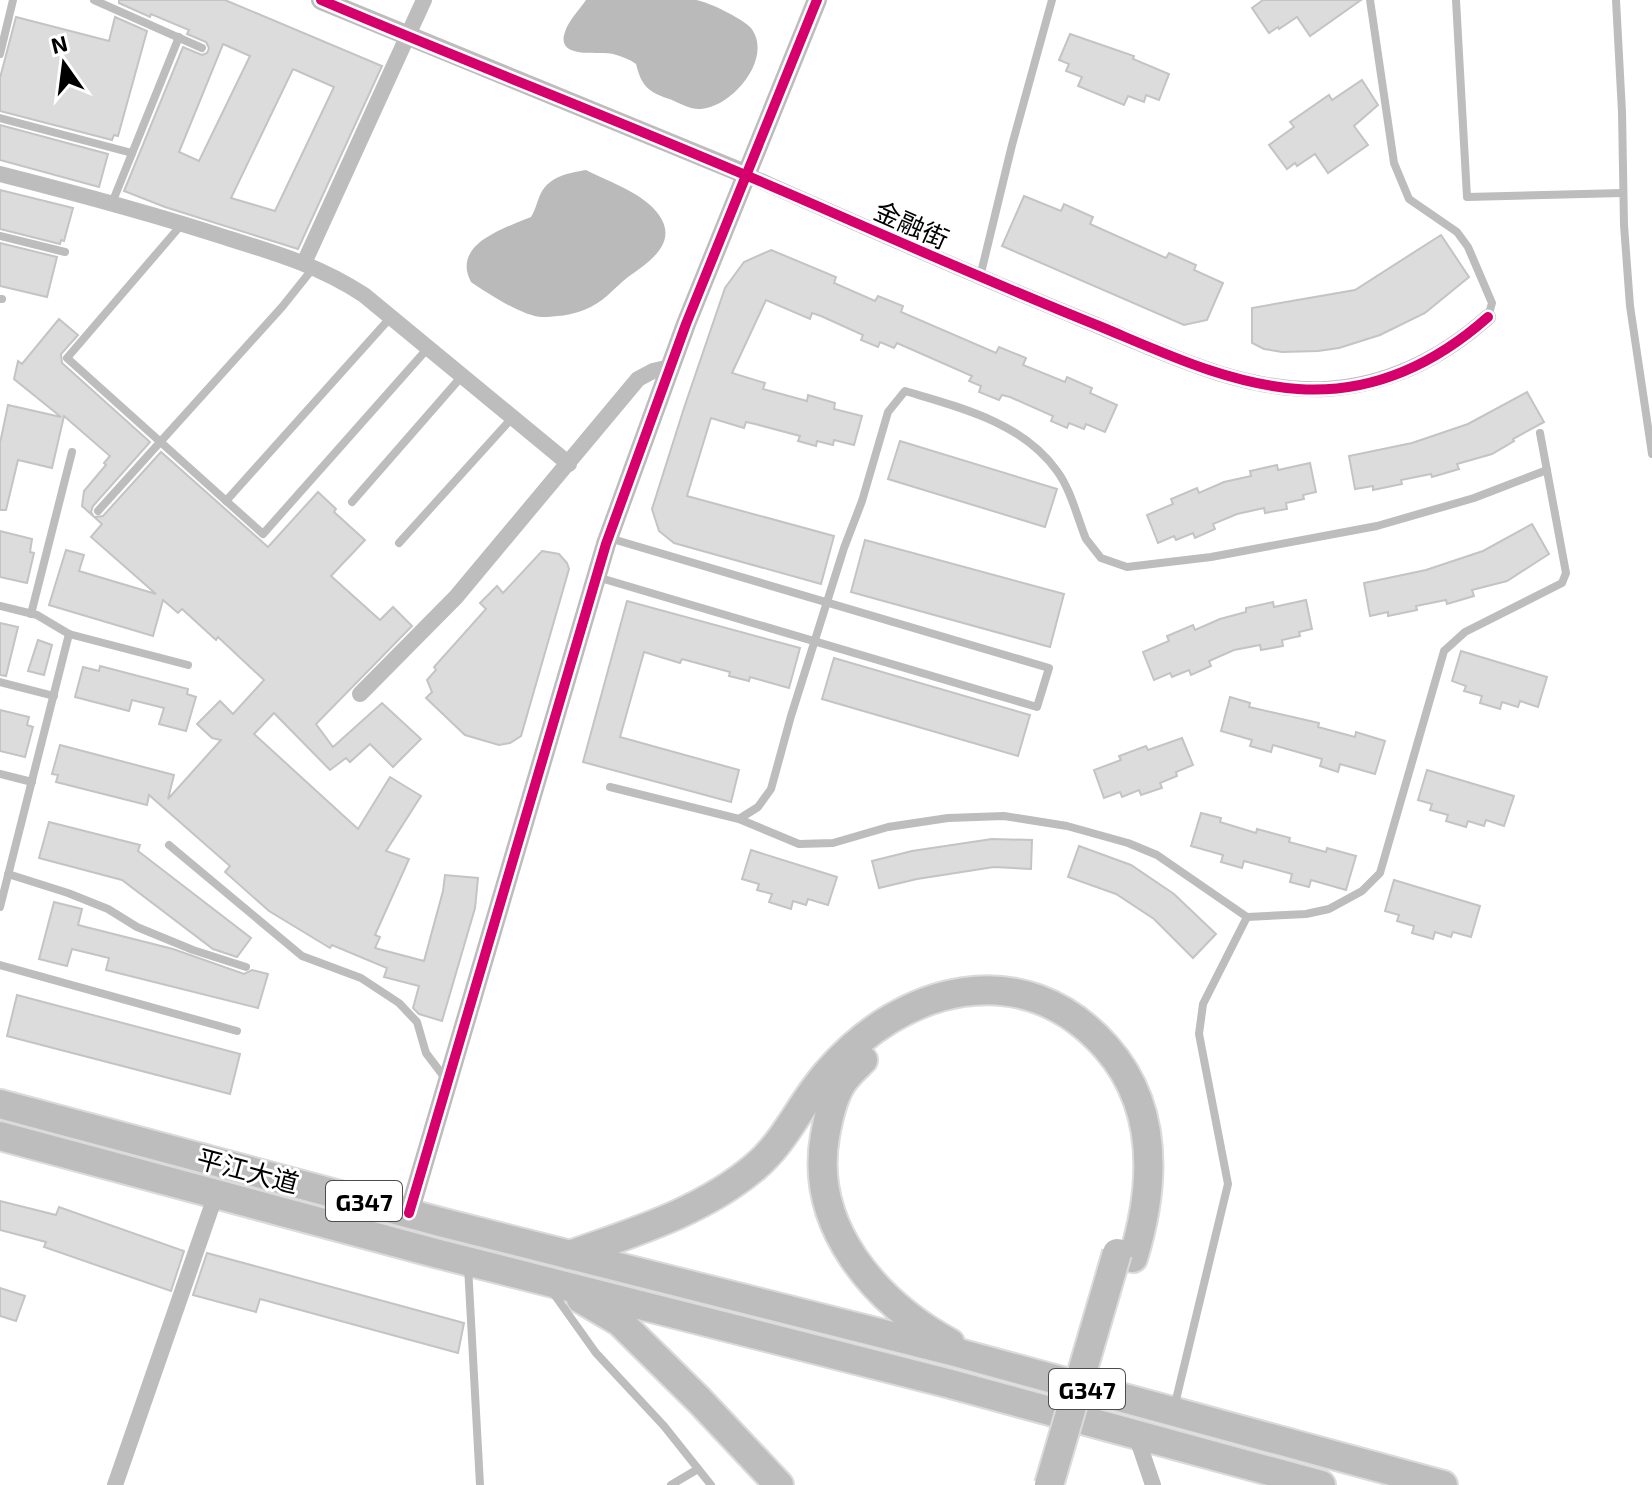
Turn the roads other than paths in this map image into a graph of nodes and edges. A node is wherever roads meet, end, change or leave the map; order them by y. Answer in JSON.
{"nodes":[{"id":1,"x":13,"y":0,"type":"edge"},
{"id":2,"x":94,"y":0,"type":"edge"},
{"id":3,"x":321,"y":0,"type":"edge"},
{"id":4,"x":424,"y":0,"type":"edge"},
{"id":5,"x":817,"y":0,"type":"edge"},
{"id":6,"x":1052,"y":0,"type":"edge"},
{"id":7,"x":1370,"y":0,"type":"edge"},
{"id":8,"x":1456,"y":0,"type":"edge"},
{"id":9,"x":1616,"y":0,"type":"edge"},
{"id":10,"x":406,"y":36,"type":"junction"},
{"id":11,"x":179,"y":37,"type":"junction"},
{"id":12,"x":202,"y":48,"type":"dead end"},
{"id":13,"x":0,"y":54,"type":"edge"},
{"id":14,"x":0,"y":118,"type":"edge"},
{"id":15,"x":132,"y":153,"type":"junction"},
{"id":16,"x":0,"y":174,"type":"edge"},
{"id":17,"x":745,"y":174,"type":"junction"},
{"id":18,"x":1623,"y":193,"type":"junction"},
{"id":19,"x":112,"y":203,"type":"junction"},
{"id":20,"x":183,"y":223,"type":"junction"},
{"id":21,"x":0,"y":236,"type":"edge"},
{"id":22,"x":65,"y":252,"type":"dead end"},
{"id":23,"x":309,"y":265,"type":"junction"},
{"id":24,"x":980,"y":278,"type":"junction"},
{"id":25,"x":391,"y":317,"type":"junction"},
{"id":26,"x":1488,"y":317,"type":"joint"},
{"id":27,"x":428,"y":348,"type":"junction"},
{"id":28,"x":670,"y":367,"type":"junction"},
{"id":29,"x":462,"y":376,"type":"junction"},
{"id":30,"x":513,"y":417,"type":"junction"},
{"id":31,"x":1540,"y":433,"type":"dead end"},
{"id":32,"x":160,"y":442,"type":"junction"},
{"id":33,"x":72,"y":452,"type":"dead end"},
{"id":34,"x":1652,"y":454,"type":"edge"},
{"id":35,"x":569,"y":464,"type":"junction"},
{"id":36,"x":1547,"y":470,"type":"junction"},
{"id":37,"x":226,"y":501,"type":"junction"},
{"id":38,"x":352,"y":502,"type":"dead end"},
{"id":39,"x":98,"y":511,"type":"dead end"},
{"id":40,"x":608,"y":538,"type":"junction"},
{"id":41,"x":399,"y":543,"type":"dead end"},
{"id":42,"x":596,"y":577,"type":"junction"},
{"id":43,"x":827,"y":602,"type":"junction"},
{"id":44,"x":0,"y":606,"type":"edge"},
{"id":45,"x":31,"y":614,"type":"junction"},
{"id":46,"x":69,"y":634,"type":"junction"},
{"id":47,"x":815,"y":641,"type":"junction"},
{"id":48,"x":188,"y":665,"type":"dead end"},
{"id":49,"x":0,"y":682,"type":"edge"},
{"id":50,"x":360,"y":694,"type":"dead end"},
{"id":51,"x":54,"y":696,"type":"junction"},
{"id":52,"x":0,"y":774,"type":"edge"},
{"id":53,"x":32,"y":782,"type":"junction"},
{"id":54,"x":610,"y":787,"type":"dead end"},
{"id":55,"x":739,"y":819,"type":"junction"},
{"id":56,"x":169,"y":845,"type":"dead end"},
{"id":57,"x":8,"y":874,"type":"junction"},
{"id":58,"x":0,"y":907,"type":"edge"},
{"id":59,"x":1247,"y":917,"type":"junction"},
{"id":60,"x":0,"y":965,"type":"edge"},
{"id":61,"x":246,"y":967,"type":"dead end"},
{"id":62,"x":237,"y":1031,"type":"dead end"},
{"id":63,"x":448,"y":1082,"type":"junction"},
{"id":64,"x":0,"y":1104,"type":"edge"},
{"id":65,"x":0,"y":1136,"type":"edge"},
{"id":66,"x":216,"y":1194,"type":"junction"},
{"id":67,"x":409,"y":1213,"type":"junction"},
{"id":68,"x":570,"y":1255,"type":"junction"},
{"id":69,"x":1125,"y":1255,"type":"junction"},
{"id":70,"x":468,"y":1261,"type":"junction"},
{"id":71,"x":548,"y":1281,"type":"junction"},
{"id":72,"x":979,"y":1359,"type":"junction"},
{"id":73,"x":1173,"y":1413,"type":"junction"},
{"id":74,"x":1136,"y":1435,"type":"junction"},
{"id":75,"x":698,"y":1469,"type":"junction"},
{"id":76,"x":115,"y":1485,"type":"edge"},
{"id":77,"x":480,"y":1485,"type":"edge"},
{"id":78,"x":671,"y":1485,"type":"edge"},
{"id":79,"x":711,"y":1485,"type":"edge"},
{"id":80,"x":779,"y":1485,"type":"edge"},
{"id":81,"x":1049,"y":1485,"type":"edge"},
{"id":82,"x":1066,"y":1485,"type":"edge"},
{"id":83,"x":1153,"y":1485,"type":"edge"},
{"id":84,"x":1321,"y":1485,"type":"edge"},
{"id":85,"x":1443,"y":1485,"type":"edge"}],
"edges":[{"from":1,"to":13,"type":"lane"},
{"from":2,"to":11,"type":"lane"},
{"from":3,"to":10,"type":"street","name":"金融街"},
{"from":4,"to":10,"type":"street"},
{"from":5,"to":17,"type":"street"},
{"from":6,"to":24,"type":"lane"},
{"from":7,"to":26,"type":"lane"},
{"from":8,"to":18,"type":"lane"},
{"from":9,"to":18,"type":"lane"},
{"from":10,"to":17,"type":"street","name":"金融街"},
{"from":10,"to":23,"type":"street"},
{"from":11,"to":12,"type":"lane"},
{"from":11,"to":15,"type":"lane"},
{"from":14,"to":15,"type":"lane"},
{"from":15,"to":19,"type":"lane"},
{"from":16,"to":19,"type":"street"},
{"from":17,"to":24,"type":"street","name":"金融街"},
{"from":17,"to":28,"type":"street"},
{"from":18,"to":34,"type":"lane"},
{"from":19,"to":20,"type":"street"},
{"from":20,"to":23,"type":"street"},
{"from":20,"to":32,"type":"lane"},
{"from":21,"to":22,"type":"lane"},
{"from":23,"to":25,"type":"street"},
{"from":23,"to":32,"type":"lane"},
{"from":24,"to":26,"type":"street","name":"金融街"},
{"from":25,"to":27,"type":"street"},
{"from":25,"to":37,"type":"lane"},
{"from":27,"to":29,"type":"street"},
{"from":27,"to":37,"type":"lane"},
{"from":28,"to":35,"type":"street"},
{"from":28,"to":40,"type":"street"},
{"from":29,"to":30,"type":"street"},
{"from":29,"to":38,"type":"lane"},
{"from":30,"to":35,"type":"street"},
{"from":30,"to":41,"type":"lane"},
{"from":31,"to":36,"type":"lane"},
{"from":32,"to":37,"type":"lane"},
{"from":32,"to":39,"type":"lane"},
{"from":33,"to":45,"type":"lane"},
{"from":35,"to":50,"type":"street"},
{"from":36,"to":43,"type":"lane"},
{"from":36,"to":59,"type":"lane"},
{"from":40,"to":42,"type":"street"},
{"from":40,"to":43,"type":"lane"},
{"from":42,"to":47,"type":"lane"},
{"from":42,"to":63,"type":"street"},
{"from":43,"to":47,"type":"lane"},
{"from":43,"to":47,"type":"lane"},
{"from":44,"to":45,"type":"lane"},
{"from":45,"to":46,"type":"lane"},
{"from":46,"to":48,"type":"lane"},
{"from":46,"to":51,"type":"lane"},
{"from":47,"to":55,"type":"lane"},
{"from":49,"to":51,"type":"lane"},
{"from":51,"to":53,"type":"lane"},
{"from":52,"to":53,"type":"lane"},
{"from":53,"to":57,"type":"lane"},
{"from":54,"to":55,"type":"lane"},
{"from":55,"to":59,"type":"lane"},
{"from":56,"to":63,"type":"lane"},
{"from":57,"to":58,"type":"lane"},
{"from":57,"to":61,"type":"lane"},
{"from":59,"to":73,"type":"lane"},
{"from":60,"to":62,"type":"lane"},
{"from":63,"to":67,"type":"street"},
{"from":64,"to":67,"type":"highway","name":"平江大道","number":"G347"},
{"from":65,"to":66,"type":"highway","name":"平江大道","number":"G347"},
{"from":66,"to":70,"type":"highway","name":"平江大道","number":"G347"},
{"from":66,"to":76,"type":"street"},
{"from":67,"to":68,"type":"highway","name":"平江大道","number":"G347"},
{"from":68,"to":69,"type":"highway"},
{"from":68,"to":72,"type":"highway","name":"平江大道","number":"G347"},
{"from":69,"to":72,"type":"highway"},
{"from":69,"to":81,"type":"highway","bridge":true},
{"from":69,"to":82,"type":"highway"},
{"from":70,"to":71,"type":"highway","name":"平江大道","number":"G347"},
{"from":70,"to":77,"type":"lane"},
{"from":71,"to":74,"type":"highway","name":"平江大道","number":"G347"},
{"from":71,"to":75,"type":"lane"},
{"from":71,"to":80,"type":"highway"},
{"from":72,"to":73,"type":"highway","number":"G347"},
{"from":73,"to":85,"type":"highway","number":"G347"},
{"from":74,"to":83,"type":"street"},
{"from":74,"to":84,"type":"highway","number":"G347"},
{"from":75,"to":78,"type":"lane"},
{"from":75,"to":79,"type":"lane"}]}
